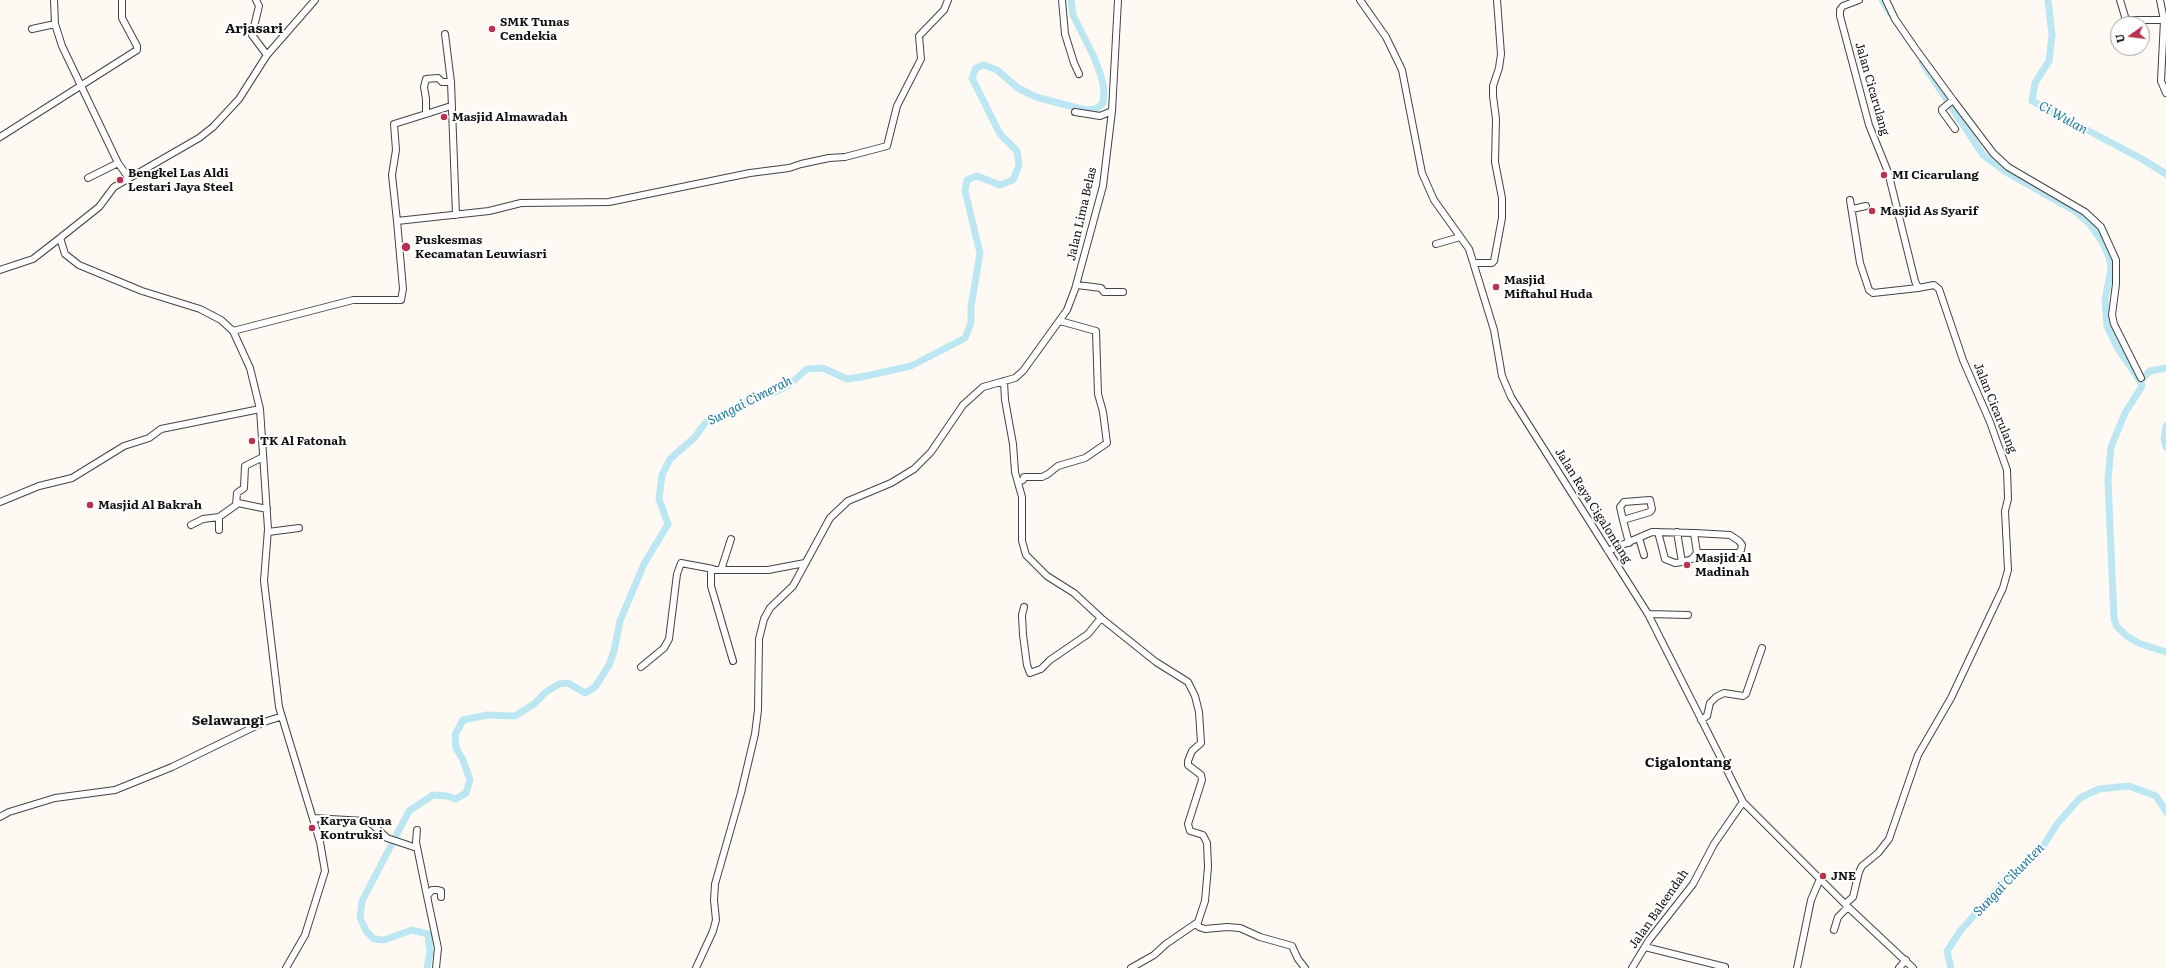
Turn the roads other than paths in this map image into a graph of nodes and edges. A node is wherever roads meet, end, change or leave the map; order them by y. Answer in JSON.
{"nodes":[{"id":1,"x":54,"y":0,"type":"edge"},
{"id":2,"x":122,"y":0,"type":"edge"},
{"id":3,"x":256,"y":0,"type":"edge"},
{"id":4,"x":315,"y":0,"type":"edge"},
{"id":5,"x":948,"y":0,"type":"edge"},
{"id":6,"x":1062,"y":0,"type":"edge"},
{"id":7,"x":1118,"y":0,"type":"edge"},
{"id":8,"x":1360,"y":0,"type":"edge"},
{"id":9,"x":1497,"y":0,"type":"edge"},
{"id":10,"x":1859,"y":0,"type":"edge"},
{"id":11,"x":1886,"y":0,"type":"edge"},
{"id":12,"x":2120,"y":0,"type":"edge"},
{"id":13,"x":2160,"y":0,"type":"edge"},
{"id":14,"x":2164,"y":20,"type":"junction"},
{"id":15,"x":55,"y":24,"type":"junction"},
{"id":16,"x":32,"y":29,"type":"dead end"},
{"id":17,"x":445,"y":34,"type":"dead end"},
{"id":18,"x":267,"y":55,"type":"junction"},
{"id":19,"x":1079,"y":74,"type":"dead end"},
{"id":20,"x":451,"y":82,"type":"junction"},
{"id":21,"x":81,"y":86,"type":"junction"},
{"id":22,"x":2166,"y":93,"type":"edge"},
{"id":23,"x":1952,"y":102,"type":"junction"},
{"id":24,"x":451,"y":106,"type":"junction"},
{"id":25,"x":1075,"y":112,"type":"dead end"},
{"id":26,"x":1112,"y":112,"type":"junction"},
{"id":27,"x":426,"y":114,"type":"junction"},
{"id":28,"x":1955,"y":129,"type":"dead end"},
{"id":29,"x":0,"y":137,"type":"edge"},
{"id":30,"x":118,"y":162,"type":"junction"},
{"id":31,"x":128,"y":177,"type":"junction"},
{"id":32,"x":88,"y":178,"type":"dead end"},
{"id":33,"x":1850,"y":200,"type":"dead end"},
{"id":34,"x":1866,"y":206,"type":"dead end"},
{"id":35,"x":1852,"y":209,"type":"junction"},
{"id":36,"x":456,"y":215,"type":"junction"},
{"id":37,"x":397,"y":221,"type":"junction"},
{"id":38,"x":1461,"y":237,"type":"junction"},
{"id":39,"x":60,"y":238,"type":"junction"},
{"id":40,"x":1436,"y":244,"type":"dead end"},
{"id":41,"x":1474,"y":262,"type":"junction"},
{"id":42,"x":0,"y":270,"type":"edge"},
{"id":43,"x":1076,"y":285,"type":"junction"},
{"id":44,"x":1918,"y":288,"type":"junction"},
{"id":45,"x":1123,"y":292,"type":"dead end"},
{"id":46,"x":1060,"y":321,"type":"junction"},
{"id":47,"x":233,"y":331,"type":"junction"},
{"id":48,"x":2141,"y":378,"type":"dead end"},
{"id":49,"x":1004,"y":381,"type":"junction"},
{"id":50,"x":260,"y":409,"type":"junction"},
{"id":51,"x":263,"y":457,"type":"junction"},
{"id":52,"x":1018,"y":482,"type":"junction"},
{"id":53,"x":0,"y":502,"type":"edge"},
{"id":54,"x":238,"y":503,"type":"junction"},
{"id":55,"x":267,"y":509,"type":"junction"},
{"id":56,"x":219,"y":517,"type":"junction"},
{"id":57,"x":1623,"y":520,"type":"junction"},
{"id":58,"x":191,"y":525,"type":"dead end"},
{"id":59,"x":299,"y":528,"type":"dead end"},
{"id":60,"x":219,"y":530,"type":"dead end"},
{"id":61,"x":268,"y":532,"type":"junction"},
{"id":62,"x":1658,"y":532,"type":"junction"},
{"id":63,"x":1677,"y":532,"type":"junction"},
{"id":64,"x":1694,"y":532,"type":"junction"},
{"id":65,"x":1639,"y":538,"type":"junction"},
{"id":66,"x":731,"y":539,"type":"dead end"},
{"id":67,"x":1629,"y":543,"type":"junction"},
{"id":68,"x":1608,"y":551,"type":"junction"},
{"id":69,"x":1697,"y":553,"type":"junction"},
{"id":70,"x":1644,"y":555,"type":"dead end"},
{"id":71,"x":805,"y":562,"type":"junction"},
{"id":72,"x":1682,"y":562,"type":"junction"},
{"id":73,"x":713,"y":569,"type":"junction"},
{"id":74,"x":721,"y":570,"type":"junction"},
{"id":75,"x":1024,"y":607,"type":"dead end"},
{"id":76,"x":1648,"y":614,"type":"junction"},
{"id":77,"x":1688,"y":615,"type":"dead end"},
{"id":78,"x":1101,"y":618,"type":"junction"},
{"id":79,"x":1762,"y":648,"type":"dead end"},
{"id":80,"x":732,"y":660,"type":"dead end"},
{"id":81,"x":641,"y":667,"type":"dead end"},
{"id":82,"x":280,"y":717,"type":"junction"},
{"id":83,"x":1701,"y":720,"type":"junction"},
{"id":84,"x":1743,"y":802,"type":"junction"},
{"id":85,"x":0,"y":817,"type":"edge"},
{"id":86,"x":313,"y":818,"type":"junction"},
{"id":87,"x":417,"y":830,"type":"dead end"},
{"id":88,"x":417,"y":848,"type":"junction"},
{"id":89,"x":1820,"y":879,"type":"junction"},
{"id":90,"x":427,"y":896,"type":"junction"},
{"id":91,"x":441,"y":897,"type":"dead end"},
{"id":92,"x":1846,"y":905,"type":"junction"},
{"id":93,"x":1197,"y":923,"type":"junction"},
{"id":94,"x":1834,"y":930,"type":"dead end"},
{"id":95,"x":1645,"y":947,"type":"junction"},
{"id":96,"x":1906,"y":960,"type":"junction"},
{"id":97,"x":1725,"y":967,"type":"edge"},
{"id":98,"x":286,"y":968,"type":"edge"},
{"id":99,"x":436,"y":968,"type":"edge"},
{"id":100,"x":696,"y":968,"type":"edge"},
{"id":101,"x":1131,"y":968,"type":"edge"},
{"id":102,"x":1305,"y":968,"type":"edge"},
{"id":103,"x":1632,"y":968,"type":"edge"},
{"id":104,"x":1797,"y":968,"type":"edge"},
{"id":105,"x":1899,"y":968,"type":"edge"},
{"id":106,"x":1913,"y":968,"type":"edge"}],
"edges":[{"from":1,"to":15,"type":"street"},
{"from":2,"to":21,"type":"street"},
{"from":3,"to":18,"type":"street"},
{"from":4,"to":18,"type":"street"},
{"from":5,"to":36,"type":"street"},
{"from":6,"to":19,"type":"street"},
{"from":7,"to":26,"type":"street","name":"Jalan Lima Belas"},
{"from":8,"to":38,"type":"street","name":"Jalan Raya Cigalontang"},
{"from":9,"to":41,"type":"street"},
{"from":10,"to":44,"type":"street","name":"Jalan Cicarulang"},
{"from":11,"to":23,"type":"street"},
{"from":12,"to":14,"type":"street"},
{"from":13,"to":14,"type":"street"},
{"from":14,"to":22,"type":"street"},
{"from":15,"to":16,"type":"street"},
{"from":15,"to":21,"type":"street"},
{"from":17,"to":20,"type":"street"},
{"from":18,"to":31,"type":"street"},
{"from":20,"to":24,"type":"street"},
{"from":20,"to":27,"type":"street"},
{"from":21,"to":29,"type":"street"},
{"from":21,"to":30,"type":"street"},
{"from":23,"to":28,"type":"street"},
{"from":23,"to":48,"type":"street"},
{"from":24,"to":27,"type":"street"},
{"from":24,"to":36,"type":"street"},
{"from":25,"to":26,"type":"street"},
{"from":26,"to":43,"type":"street","name":"Jalan Lima Belas"},
{"from":27,"to":37,"type":"street"},
{"from":30,"to":31,"type":"street"},
{"from":30,"to":32,"type":"street"},
{"from":31,"to":39,"type":"street"},
{"from":33,"to":35,"type":"street"},
{"from":34,"to":35,"type":"street"},
{"from":35,"to":44,"type":"street"},
{"from":36,"to":37,"type":"street"},
{"from":37,"to":47,"type":"street"},
{"from":38,"to":40,"type":"street"},
{"from":38,"to":41,"type":"street","name":"Jalan Raya Cigalontang"},
{"from":39,"to":42,"type":"street"},
{"from":39,"to":47,"type":"street"},
{"from":41,"to":68,"type":"street","name":"Jalan Raya Cigalontang"},
{"from":43,"to":45,"type":"street"},
{"from":43,"to":46,"type":"street","name":"Jalan Lima Belas"},
{"from":44,"to":92,"type":"street","name":"Jalan Cicarulang"},
{"from":46,"to":49,"type":"street","name":"Jalan Lima Belas"},
{"from":46,"to":52,"type":"street"},
{"from":47,"to":50,"type":"street"},
{"from":49,"to":52,"type":"street"},
{"from":49,"to":71,"type":"street","name":"Jalan Lima Belas"},
{"from":50,"to":51,"type":"street"},
{"from":50,"to":53,"type":"street"},
{"from":51,"to":54,"type":"street"},
{"from":51,"to":55,"type":"street"},
{"from":52,"to":78,"type":"street"},
{"from":54,"to":55,"type":"street"},
{"from":54,"to":56,"type":"street"},
{"from":55,"to":61,"type":"street"},
{"from":56,"to":58,"type":"street"},
{"from":56,"to":60,"type":"street"},
{"from":57,"to":57,"type":"street"},
{"from":57,"to":67,"type":"street"},
{"from":59,"to":61,"type":"street"},
{"from":61,"to":82,"type":"street"},
{"from":62,"to":63,"type":"street"},
{"from":62,"to":65,"type":"street"},
{"from":62,"to":72,"type":"street"},
{"from":63,"to":64,"type":"street"},
{"from":63,"to":72,"type":"street"},
{"from":64,"to":69,"type":"street"},
{"from":64,"to":69,"type":"street"},
{"from":65,"to":67,"type":"street"},
{"from":65,"to":70,"type":"street"},
{"from":66,"to":74,"type":"street"},
{"from":67,"to":68,"type":"street"},
{"from":68,"to":76,"type":"street","name":"Jalan Raya Cigalontang"},
{"from":69,"to":72,"type":"street"},
{"from":71,"to":74,"type":"street"},
{"from":71,"to":100,"type":"street","name":"Jalan Lima Belas"},
{"from":73,"to":74,"type":"street"},
{"from":73,"to":80,"type":"street"},
{"from":73,"to":81,"type":"street"},
{"from":75,"to":78,"type":"street"},
{"from":76,"to":77,"type":"street"},
{"from":76,"to":83,"type":"street","name":"Jalan Raya Cigalontang"},
{"from":78,"to":93,"type":"street"},
{"from":79,"to":83,"type":"street"},
{"from":82,"to":85,"type":"street"},
{"from":82,"to":86,"type":"street"},
{"from":83,"to":84,"type":"street","name":"Jalan Raya Cigalontang"},
{"from":84,"to":89,"type":"street","name":"Jalan Raya Cigalontang"},
{"from":84,"to":95,"type":"street","name":"Jalan Baleendah"},
{"from":86,"to":88,"type":"street"},
{"from":86,"to":98,"type":"street"},
{"from":87,"to":88,"type":"street"},
{"from":88,"to":90,"type":"street"},
{"from":89,"to":92,"type":"street","name":"Jalan Raya Cigalontang"},
{"from":89,"to":104,"type":"street"},
{"from":90,"to":91,"type":"street"},
{"from":90,"to":99,"type":"street"},
{"from":92,"to":94,"type":"street","name":"Jalan Cicarulang"},
{"from":92,"to":96,"type":"street","name":"Jalan Raya Cigalontang"},
{"from":93,"to":101,"type":"street"},
{"from":93,"to":102,"type":"street"},
{"from":95,"to":97,"type":"street"},
{"from":95,"to":103,"type":"street","name":"Jalan Baleendah"},
{"from":96,"to":105,"type":"street"},
{"from":96,"to":106,"type":"street","name":"Jalan Raya Cigalontang"}]}
